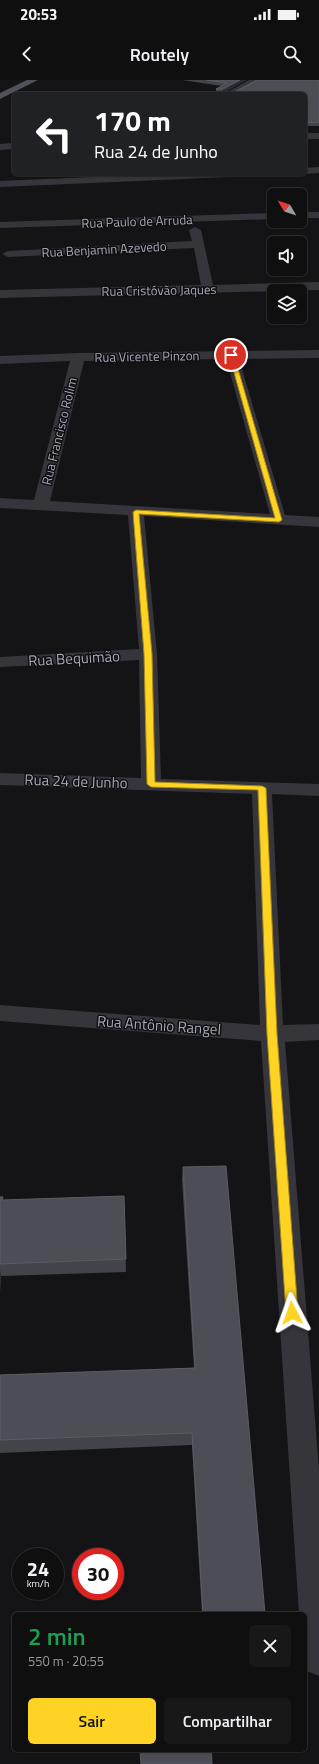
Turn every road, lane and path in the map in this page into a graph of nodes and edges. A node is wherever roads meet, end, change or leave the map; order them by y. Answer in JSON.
{"nodes":[{"id":1,"x":34,"y":80,"type":"edge"},
{"id":2,"x":256,"y":80,"type":"edge"},
{"id":3,"x":232,"y":92,"type":"edge"},
{"id":4,"x":0,"y":96,"type":"edge"},
{"id":5,"x":307,"y":136,"type":"edge"},
{"id":6,"x":319,"y":136,"type":"edge"},
{"id":7,"x":12,"y":146,"type":"edge"},
{"id":8,"x":0,"y":147,"type":"edge"},
{"id":9,"x":319,"y":170,"type":"edge"},
{"id":10,"x":307,"y":171,"type":"edge"},
{"id":11,"x":183,"y":176,"type":"edge"},
{"id":12,"x":0,"y":184,"type":"edge"},
{"id":13,"x":307,"y":215,"type":"edge"},
{"id":14,"x":319,"y":215,"type":"edge"},
{"id":15,"x":267,"y":216,"type":"edge"},
{"id":16,"x":193,"y":224,"type":"dead end"},
{"id":17,"x":0,"y":226,"type":"edge"},
{"id":18,"x":200,"y":244,"type":"junction"},
{"id":19,"x":8,"y":254,"type":"dead end"},
{"id":20,"x":319,"y":286,"type":"edge"},
{"id":21,"x":208,"y":289,"type":"junction"},
{"id":22,"x":0,"y":294,"type":"edge"},
{"id":23,"x":319,"y":354,"type":"edge"},
{"id":24,"x":231,"y":355,"type":"junction"},
{"id":25,"x":78,"y":357,"type":"junction"},
{"id":26,"x":0,"y":360,"type":"edge"},
{"id":27,"x":0,"y":503,"type":"edge"},
{"id":28,"x":41,"y":505,"type":"junction"},
{"id":29,"x":136,"y":512,"type":"junction"},
{"id":30,"x":279,"y":520,"type":"junction"},
{"id":31,"x":319,"y":522,"type":"edge"},
{"id":32,"x":148,"y":654,"type":"junction"},
{"id":33,"x":0,"y":662,"type":"edge"},
{"id":34,"x":0,"y":779,"type":"edge"},
{"id":35,"x":151,"y":784,"type":"junction"},
{"id":36,"x":262,"y":788,"type":"junction"},
{"id":37,"x":319,"y":790,"type":"edge"},
{"id":38,"x":0,"y":1013,"type":"edge"},
{"id":39,"x":319,"y":1032,"type":"edge"},
{"id":40,"x":272,"y":1034,"type":"junction"},
{"id":41,"x":313,"y":1529,"type":"edge"},
{"id":42,"x":319,"y":1658,"type":"edge"}],
"edges":[{"from":1,"to":4,"type":"main road"},
{"from":2,"to":3,"type":"street"},
{"from":5,"to":6,"type":"street"},
{"from":7,"to":8,"type":"street"},
{"from":9,"to":10,"type":"street"},
{"from":11,"to":12,"type":"street"},
{"from":13,"to":14,"type":"street"},
{"from":15,"to":17,"type":"street","name":"Rua Paulo de Arruda"},
{"from":16,"to":18,"type":"street"},
{"from":18,"to":19,"type":"street","name":"Rua Benjamin Azevedo"},
{"from":18,"to":21,"type":"street"},
{"from":20,"to":21,"type":"street","name":"Rua Cristóvão Jaques"},
{"from":21,"to":22,"type":"street","name":"Rua Cristóvão Jaques"},
{"from":23,"to":24,"type":"street","name":"Rua Vicente Pinzon"},
{"from":24,"to":25,"type":"street","name":"Rua Vicente Pinzon"},
{"from":24,"to":30,"type":"street"},
{"from":25,"to":26,"type":"street","name":"Rua Vicente Pinzon"},
{"from":25,"to":28,"type":"street","name":"Rua Francisco Rolim"},
{"from":27,"to":28,"type":"street"},
{"from":28,"to":29,"type":"street"},
{"from":29,"to":30,"type":"street"},
{"from":29,"to":32,"type":"street"},
{"from":30,"to":31,"type":"street"},
{"from":32,"to":33,"type":"street","name":"Rua Bequimão"},
{"from":32,"to":35,"type":"street"},
{"from":34,"to":35,"type":"street","name":"Rua 24 de Junho"},
{"from":35,"to":36,"type":"street","name":"Rua 24 de Junho"},
{"from":36,"to":37,"type":"street","name":"Rua 24 de Junho"},
{"from":36,"to":40,"type":"street"},
{"from":38,"to":40,"type":"street","name":"Rua Antônio Rangel"},
{"from":39,"to":40,"type":"street","name":"Rua Antônio Rangel"},
{"from":40,"to":41,"type":"street"},
{"from":41,"to":42,"type":"street"}]}
